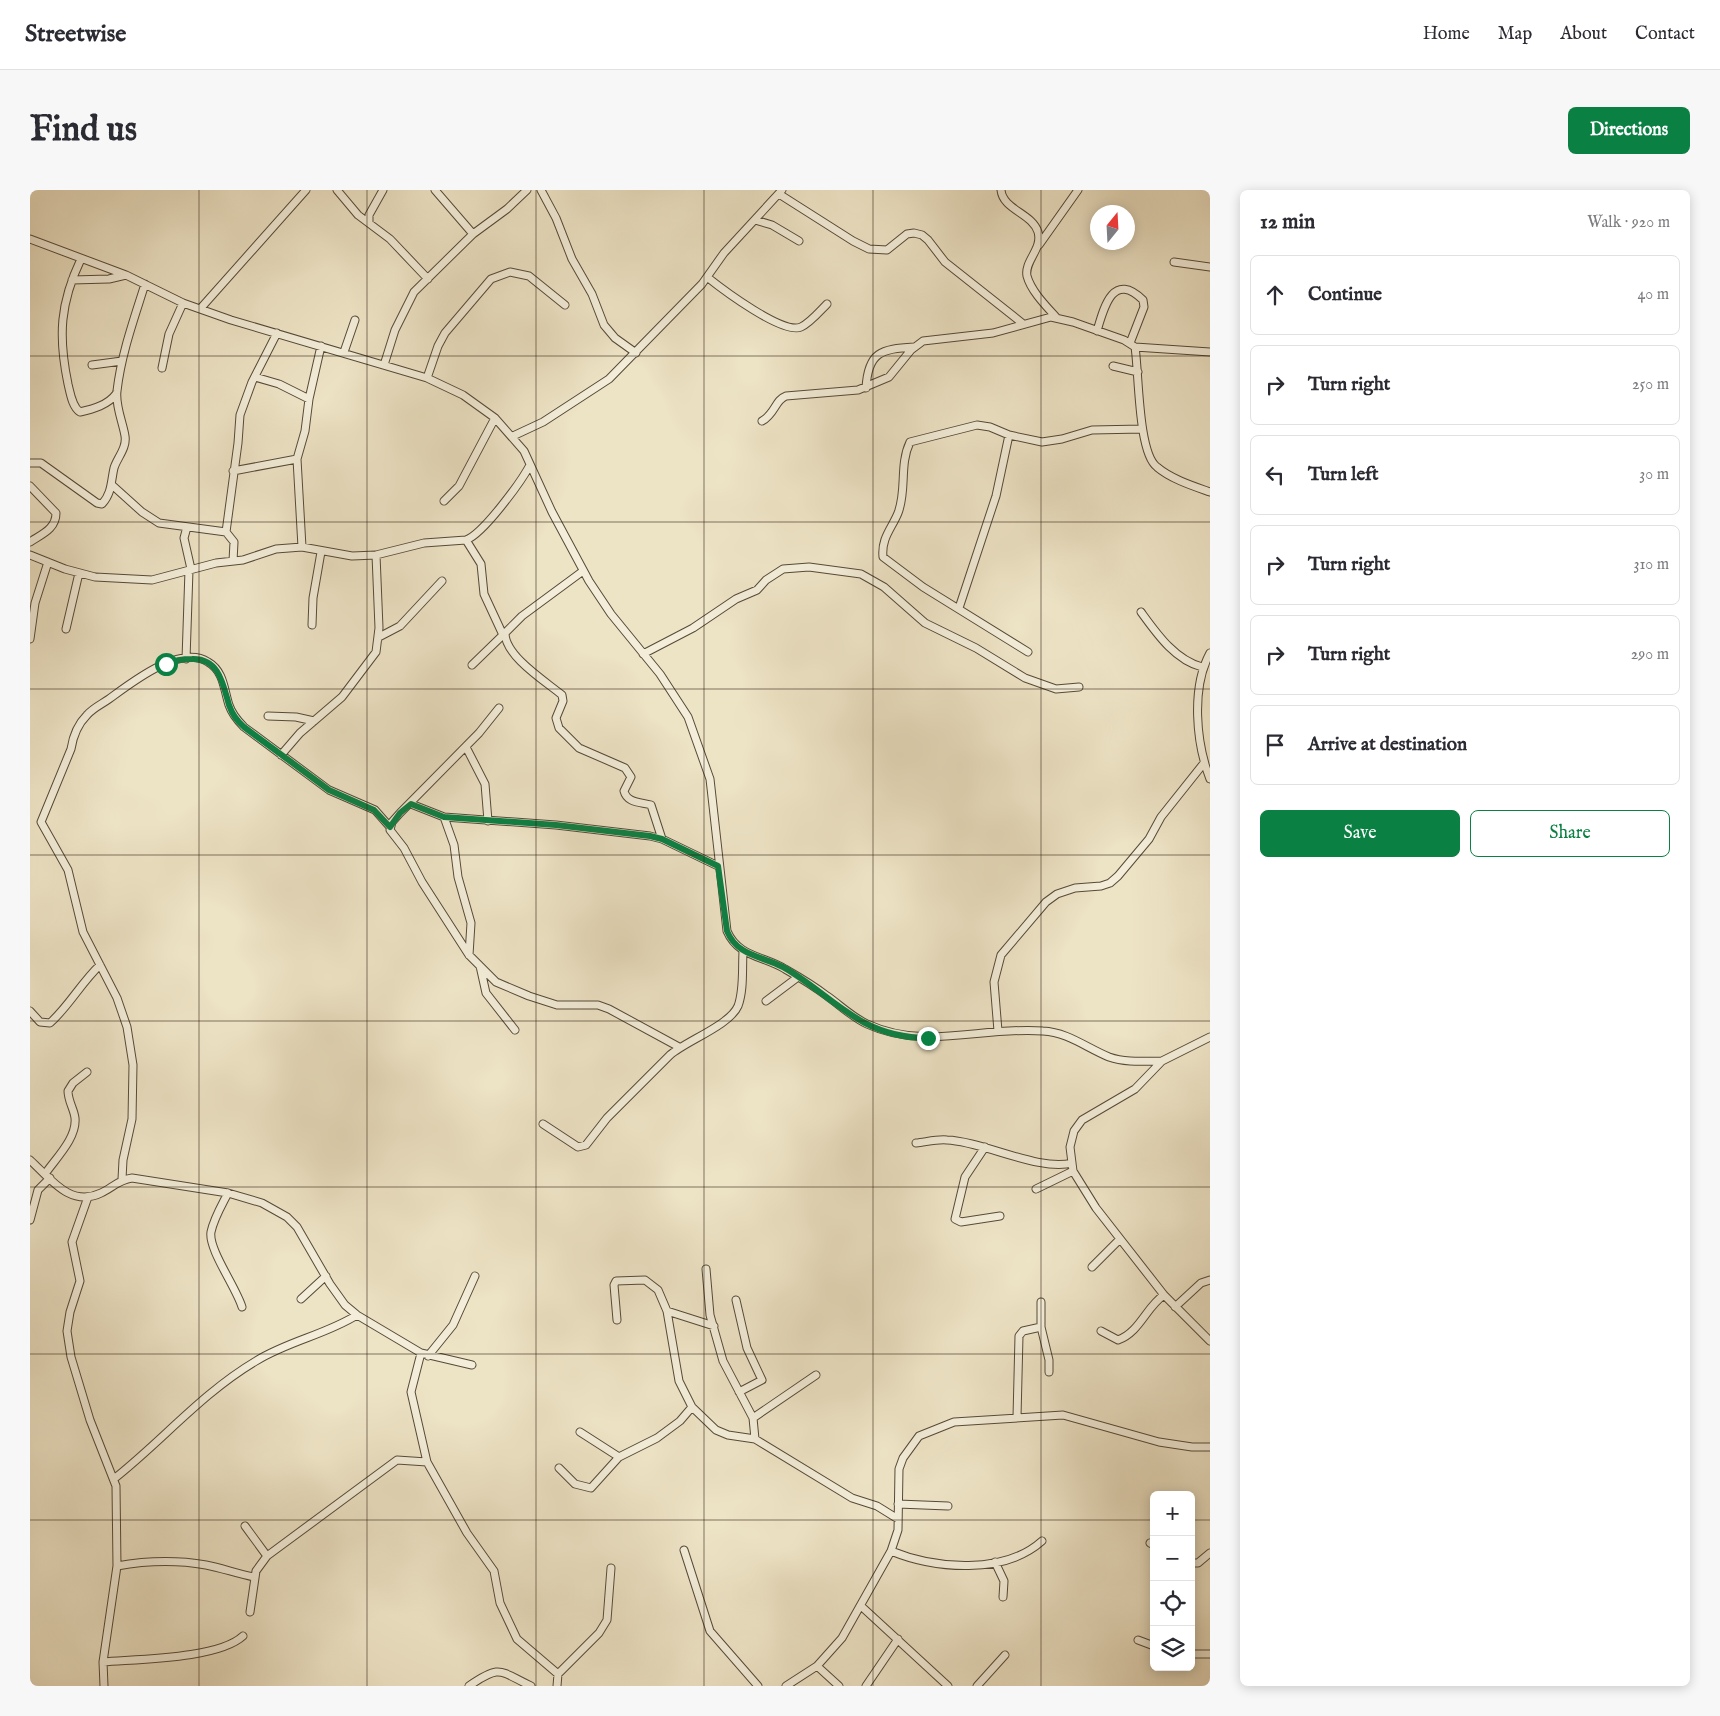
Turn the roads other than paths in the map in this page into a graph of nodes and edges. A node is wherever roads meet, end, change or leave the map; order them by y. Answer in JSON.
{"nodes":[{"id":1,"x":306,"y":190,"type":"edge"},
{"id":2,"x":337,"y":190,"type":"edge"},
{"id":3,"x":383,"y":190,"type":"edge"},
{"id":4,"x":435,"y":190,"type":"edge"},
{"id":5,"x":527,"y":190,"type":"edge"},
{"id":6,"x":541,"y":190,"type":"edge"},
{"id":7,"x":1001,"y":190,"type":"edge"},
{"id":8,"x":1078,"y":190,"type":"edge"},
{"id":9,"x":780,"y":192,"type":"edge"},
{"id":10,"x":755,"y":220,"type":"junction"},
{"id":11,"x":369,"y":223,"type":"junction"},
{"id":12,"x":473,"y":234,"type":"junction"},
{"id":13,"x":30,"y":239,"type":"edge"},
{"id":14,"x":799,"y":241,"type":"dead end"},
{"id":15,"x":1038,"y":245,"type":"junction"},
{"id":16,"x":81,"y":259,"type":"junction"},
{"id":17,"x":1174,"y":262,"type":"dead end"},
{"id":18,"x":1210,"y":267,"type":"edge"},
{"id":19,"x":126,"y":275,"type":"junction"},
{"id":20,"x":707,"y":277,"type":"junction"},
{"id":21,"x":428,"y":279,"type":"junction"},
{"id":22,"x":72,"y":280,"type":"junction"},
{"id":23,"x":144,"y":284,"type":"junction"},
{"id":24,"x":183,"y":303,"type":"junction"},
{"id":25,"x":827,"y":304,"type":"dead end"},
{"id":26,"x":565,"y":305,"type":"dead end"},
{"id":27,"x":200,"y":309,"type":"junction"},
{"id":28,"x":1056,"y":317,"type":"junction"},
{"id":29,"x":355,"y":320,"type":"dead end"},
{"id":30,"x":1022,"y":323,"type":"junction"},
{"id":31,"x":1097,"y":331,"type":"junction"},
{"id":32,"x":277,"y":333,"type":"junction"},
{"id":33,"x":1133,"y":345,"type":"junction"},
{"id":34,"x":321,"y":346,"type":"junction"},
{"id":35,"x":914,"y":347,"type":"junction"},
{"id":36,"x":344,"y":352,"type":"junction"},
{"id":37,"x":1210,"y":352,"type":"edge"},
{"id":38,"x":636,"y":353,"type":"junction"},
{"id":39,"x":122,"y":361,"type":"junction"},
{"id":40,"x":92,"y":365,"type":"dead end"},
{"id":41,"x":384,"y":366,"type":"junction"},
{"id":42,"x":1113,"y":366,"type":"dead end"},
{"id":43,"x":162,"y":368,"type":"dead end"},
{"id":44,"x":1138,"y":372,"type":"junction"},
{"id":45,"x":254,"y":377,"type":"junction"},
{"id":46,"x":427,"y":378,"type":"junction"},
{"id":47,"x":866,"y":388,"type":"junction"},
{"id":48,"x":116,"y":394,"type":"junction"},
{"id":49,"x":309,"y":399,"type":"junction"},
{"id":50,"x":495,"y":418,"type":"junction"},
{"id":51,"x":762,"y":421,"type":"dead end"},
{"id":52,"x":1142,"y":429,"type":"junction"},
{"id":53,"x":1009,"y":435,"type":"junction"},
{"id":54,"x":513,"y":436,"type":"junction"},
{"id":55,"x":297,"y":459,"type":"junction"},
{"id":56,"x":30,"y":463,"type":"edge"},
{"id":57,"x":530,"y":465,"type":"junction"},
{"id":58,"x":234,"y":471,"type":"junction"},
{"id":59,"x":112,"y":485,"type":"junction"},
{"id":60,"x":30,"y":486,"type":"edge"},
{"id":61,"x":1210,"y":492,"type":"edge"},
{"id":62,"x":444,"y":501,"type":"dead end"},
{"id":63,"x":187,"y":527,"type":"junction"},
{"id":64,"x":226,"y":532,"type":"junction"},
{"id":65,"x":466,"y":540,"type":"junction"},
{"id":66,"x":30,"y":542,"type":"edge"},
{"id":67,"x":302,"y":547,"type":"junction"},
{"id":68,"x":321,"y":552,"type":"junction"},
{"id":69,"x":30,"y":554,"type":"edge"},
{"id":70,"x":376,"y":555,"type":"junction"},
{"id":71,"x":232,"y":561,"type":"junction"},
{"id":72,"x":48,"y":562,"type":"junction"},
{"id":73,"x":190,"y":570,"type":"junction"},
{"id":74,"x":583,"y":571,"type":"junction"},
{"id":75,"x":79,"y":573,"type":"junction"},
{"id":76,"x":442,"y":581,"type":"dead end"},
{"id":77,"x":959,"y":608,"type":"junction"},
{"id":78,"x":1141,"y":612,"type":"dead end"},
{"id":79,"x":312,"y":626,"type":"dead end"},
{"id":80,"x":66,"y":629,"type":"dead end"},
{"id":81,"x":504,"y":634,"type":"junction"},
{"id":82,"x":379,"y":637,"type":"junction"},
{"id":83,"x":30,"y":639,"type":"edge"},
{"id":84,"x":1028,"y":652,"type":"dead end"},
{"id":85,"x":1210,"y":653,"type":"edge"},
{"id":86,"x":642,"y":654,"type":"junction"},
{"id":87,"x":186,"y":659,"type":"junction"},
{"id":88,"x":472,"y":665,"type":"dead end"},
{"id":89,"x":1202,"y":667,"type":"junction"},
{"id":90,"x":1079,"y":686,"type":"dead end"},
{"id":91,"x":499,"y":708,"type":"dead end"},
{"id":92,"x":268,"y":716,"type":"dead end"},
{"id":93,"x":314,"y":721,"type":"junction"},
{"id":94,"x":466,"y":747,"type":"junction"},
{"id":95,"x":281,"y":755,"type":"junction"},
{"id":96,"x":1204,"y":763,"type":"junction"},
{"id":97,"x":1210,"y":780,"type":"edge"},
{"id":98,"x":411,"y":804,"type":"junction"},
{"id":99,"x":444,"y":817,"type":"junction"},
{"id":100,"x":488,"y":821,"type":"junction"},
{"id":101,"x":390,"y":827,"type":"junction"},
{"id":102,"x":662,"y":839,"type":"junction"},
{"id":103,"x":718,"y":866,"type":"junction"},
{"id":104,"x":743,"y":952,"type":"junction"},
{"id":105,"x":469,"y":955,"type":"junction"},
{"id":106,"x":100,"y":965,"type":"junction"},
{"id":107,"x":480,"y":966,"type":"junction"},
{"id":108,"x":798,"y":977,"type":"junction"},
{"id":109,"x":766,"y":1001,"type":"dead end"},
{"id":110,"x":30,"y":1011,"type":"edge"},
{"id":111,"x":515,"y":1030,"type":"dead end"},
{"id":112,"x":998,"y":1030,"type":"junction"},
{"id":113,"x":1210,"y":1037,"type":"edge"},
{"id":114,"x":679,"y":1047,"type":"junction"},
{"id":115,"x":1162,"y":1061,"type":"junction"},
{"id":116,"x":87,"y":1072,"type":"dead end"},
{"id":117,"x":543,"y":1124,"type":"dead end"},
{"id":118,"x":916,"y":1143,"type":"dead end"},
{"id":119,"x":985,"y":1147,"type":"junction"},
{"id":120,"x":30,"y":1160,"type":"edge"},
{"id":121,"x":1072,"y":1163,"type":"junction"},
{"id":122,"x":1073,"y":1171,"type":"junction"},
{"id":123,"x":48,"y":1176,"type":"junction"},
{"id":124,"x":122,"y":1179,"type":"junction"},
{"id":125,"x":1036,"y":1189,"type":"dead end"},
{"id":126,"x":228,"y":1193,"type":"junction"},
{"id":127,"x":88,"y":1197,"type":"junction"},
{"id":128,"x":1000,"y":1216,"type":"dead end"},
{"id":129,"x":30,"y":1220,"type":"edge"},
{"id":130,"x":1120,"y":1239,"type":"junction"},
{"id":131,"x":1092,"y":1267,"type":"dead end"},
{"id":132,"x":706,"y":1269,"type":"dead end"},
{"id":133,"x":326,"y":1276,"type":"junction"},
{"id":134,"x":475,"y":1276,"type":"dead end"},
{"id":135,"x":1210,"y":1280,"type":"edge"},
{"id":136,"x":1164,"y":1295,"type":"junction"},
{"id":137,"x":300,"y":1299,"type":"dead end"},
{"id":138,"x":736,"y":1300,"type":"dead end"},
{"id":139,"x":1041,"y":1302,"type":"dead end"},
{"id":140,"x":242,"y":1307,"type":"dead end"},
{"id":141,"x":1175,"y":1307,"type":"junction"},
{"id":142,"x":667,"y":1312,"type":"junction"},
{"id":143,"x":357,"y":1315,"type":"junction"},
{"id":144,"x":617,"y":1320,"type":"dead end"},
{"id":145,"x":714,"y":1326,"type":"junction"},
{"id":146,"x":1041,"y":1327,"type":"junction"},
{"id":147,"x":1101,"y":1331,"type":"dead end"},
{"id":148,"x":1210,"y":1340,"type":"edge"},
{"id":149,"x":424,"y":1355,"type":"junction"},
{"id":150,"x":472,"y":1365,"type":"dead end"},
{"id":151,"x":1049,"y":1372,"type":"dead end"},
{"id":152,"x":816,"y":1375,"type":"dead end"},
{"id":153,"x":739,"y":1392,"type":"junction"},
{"id":154,"x":692,"y":1407,"type":"junction"},
{"id":155,"x":1017,"y":1417,"type":"junction"},
{"id":156,"x":753,"y":1418,"type":"junction"},
{"id":157,"x":580,"y":1432,"type":"dead end"},
{"id":158,"x":755,"y":1439,"type":"junction"},
{"id":159,"x":1210,"y":1447,"type":"edge"},
{"id":160,"x":619,"y":1457,"type":"junction"},
{"id":161,"x":427,"y":1462,"type":"junction"},
{"id":162,"x":559,"y":1468,"type":"dead end"},
{"id":163,"x":115,"y":1478,"type":"junction"},
{"id":164,"x":898,"y":1504,"type":"junction"},
{"id":165,"x":948,"y":1506,"type":"dead end"},
{"id":166,"x":898,"y":1519,"type":"junction"},
{"id":167,"x":245,"y":1526,"type":"dead end"},
{"id":168,"x":1042,"y":1541,"type":"dead end"},
{"id":169,"x":684,"y":1550,"type":"dead end"},
{"id":170,"x":892,"y":1551,"type":"junction"},
{"id":171,"x":1210,"y":1553,"type":"edge"},
{"id":172,"x":267,"y":1556,"type":"junction"},
{"id":173,"x":995,"y":1562,"type":"junction"},
{"id":174,"x":1195,"y":1563,"type":"edge"},
{"id":175,"x":116,"y":1566,"type":"junction"},
{"id":176,"x":612,"y":1568,"type":"dead end"},
{"id":177,"x":254,"y":1577,"type":"junction"},
{"id":178,"x":1003,"y":1597,"type":"dead end"},
{"id":179,"x":861,"y":1606,"type":"junction"},
{"id":180,"x":250,"y":1612,"type":"dead end"},
{"id":181,"x":243,"y":1636,"type":"dead end"},
{"id":182,"x":898,"y":1639,"type":"junction"},
{"id":183,"x":1138,"y":1640,"type":"dead end"},
{"id":184,"x":1150,"y":1644,"type":"edge"},
{"id":185,"x":1195,"y":1654,"type":"edge"},
{"id":186,"x":1210,"y":1654,"type":"edge"},
{"id":187,"x":1005,"y":1655,"type":"dead end"},
{"id":188,"x":103,"y":1662,"type":"junction"},
{"id":189,"x":817,"y":1666,"type":"junction"},
{"id":190,"x":558,"y":1674,"type":"junction"},
{"id":191,"x":104,"y":1686,"type":"edge"},
{"id":192,"x":469,"y":1686,"type":"edge"},
{"id":193,"x":531,"y":1686,"type":"edge"},
{"id":194,"x":557,"y":1686,"type":"edge"},
{"id":195,"x":758,"y":1686,"type":"edge"},
{"id":196,"x":786,"y":1686,"type":"edge"},
{"id":197,"x":839,"y":1686,"type":"edge"},
{"id":198,"x":866,"y":1686,"type":"edge"},
{"id":199,"x":948,"y":1686,"type":"edge"},
{"id":200,"x":977,"y":1686,"type":"edge"}],
"edges":[{"from":1,"to":27,"type":"street"},
{"from":2,"to":11,"type":"street"},
{"from":3,"to":11,"type":"street"},
{"from":4,"to":12,"type":"street"},
{"from":5,"to":12,"type":"street"},
{"from":6,"to":38,"type":"street"},
{"from":7,"to":15,"type":"street"},
{"from":8,"to":15,"type":"street"},
{"from":9,"to":10,"type":"street"},
{"from":9,"to":30,"type":"street"},
{"from":10,"to":14,"type":"street"},
{"from":10,"to":20,"type":"street"},
{"from":11,"to":21,"type":"street"},
{"from":12,"to":21,"type":"street"},
{"from":13,"to":16,"type":"street"},
{"from":15,"to":28,"type":"street"},
{"from":16,"to":19,"type":"street"},
{"from":16,"to":22,"type":"street"},
{"from":17,"to":18,"type":"street"},
{"from":19,"to":22,"type":"street"},
{"from":19,"to":23,"type":"street"},
{"from":20,"to":25,"type":"street"},
{"from":20,"to":38,"type":"street"},
{"from":21,"to":41,"type":"street"},
{"from":22,"to":48,"type":"street"},
{"from":23,"to":24,"type":"street"},
{"from":23,"to":39,"type":"street"},
{"from":24,"to":27,"type":"street"},
{"from":24,"to":43,"type":"street"},
{"from":26,"to":46,"type":"street"},
{"from":27,"to":32,"type":"street"},
{"from":28,"to":30,"type":"street"},
{"from":28,"to":31,"type":"street"},
{"from":29,"to":36,"type":"street"},
{"from":30,"to":35,"type":"street"},
{"from":31,"to":33,"type":"street"},
{"from":31,"to":33,"type":"street"},
{"from":32,"to":34,"type":"street"},
{"from":32,"to":45,"type":"street"},
{"from":33,"to":37,"type":"street"},
{"from":33,"to":44,"type":"street"},
{"from":34,"to":36,"type":"street"},
{"from":34,"to":49,"type":"street"},
{"from":35,"to":47,"type":"street"},
{"from":35,"to":47,"type":"street"},
{"from":36,"to":41,"type":"street"},
{"from":38,"to":54,"type":"street"},
{"from":39,"to":40,"type":"street"},
{"from":39,"to":48,"type":"street"},
{"from":41,"to":46,"type":"street"},
{"from":42,"to":44,"type":"street"},
{"from":44,"to":52,"type":"street"},
{"from":45,"to":49,"type":"street"},
{"from":45,"to":58,"type":"street"},
{"from":46,"to":50,"type":"street"},
{"from":47,"to":51,"type":"street"},
{"from":48,"to":59,"type":"street"},
{"from":49,"to":55,"type":"street"},
{"from":50,"to":54,"type":"street"},
{"from":50,"to":62,"type":"street"},
{"from":52,"to":53,"type":"street"},
{"from":52,"to":61,"type":"street"},
{"from":53,"to":77,"type":"street"},
{"from":53,"to":77,"type":"street"},
{"from":54,"to":57,"type":"street"},
{"from":55,"to":58,"type":"street"},
{"from":55,"to":67,"type":"street"},
{"from":56,"to":59,"type":"street"},
{"from":57,"to":65,"type":"street"},
{"from":57,"to":74,"type":"street"},
{"from":58,"to":64,"type":"street"},
{"from":59,"to":63,"type":"street"},
{"from":60,"to":66,"type":"street"},
{"from":63,"to":64,"type":"street"},
{"from":63,"to":73,"type":"street"},
{"from":64,"to":71,"type":"street"},
{"from":65,"to":70,"type":"street"},
{"from":65,"to":81,"type":"street"},
{"from":67,"to":68,"type":"street"},
{"from":67,"to":71,"type":"street"},
{"from":68,"to":70,"type":"street"},
{"from":68,"to":79,"type":"street"},
{"from":69,"to":72,"type":"street"},
{"from":70,"to":82,"type":"street"},
{"from":71,"to":73,"type":"street"},
{"from":72,"to":75,"type":"street"},
{"from":72,"to":83,"type":"street"},
{"from":73,"to":75,"type":"street"},
{"from":73,"to":87,"type":"street"},
{"from":74,"to":81,"type":"street"},
{"from":74,"to":86,"type":"street"},
{"from":75,"to":80,"type":"street"},
{"from":76,"to":82,"type":"street"},
{"from":77,"to":84,"type":"street"},
{"from":78,"to":89,"type":"street"},
{"from":81,"to":88,"type":"street"},
{"from":81,"to":102,"type":"street"},
{"from":82,"to":93,"type":"street"},
{"from":85,"to":89,"type":"street"},
{"from":86,"to":90,"type":"street"},
{"from":86,"to":103,"type":"street"},
{"from":87,"to":95,"type":"street"},
{"from":87,"to":106,"type":"street"},
{"from":89,"to":96,"type":"street"},
{"from":91,"to":94,"type":"street"},
{"from":92,"to":93,"type":"street"},
{"from":93,"to":95,"type":"street"},
{"from":94,"to":98,"type":"street"},
{"from":94,"to":100,"type":"street"},
{"from":95,"to":101,"type":"street"},
{"from":96,"to":97,"type":"street"},
{"from":96,"to":112,"type":"street"},
{"from":98,"to":99,"type":"street"},
{"from":98,"to":101,"type":"street"},
{"from":99,"to":100,"type":"street"},
{"from":99,"to":105,"type":"street"},
{"from":100,"to":102,"type":"street"},
{"from":101,"to":105,"type":"street"},
{"from":102,"to":103,"type":"street"},
{"from":103,"to":104,"type":"street"},
{"from":104,"to":108,"type":"street"},
{"from":104,"to":114,"type":"street"},
{"from":105,"to":107,"type":"street"},
{"from":106,"to":110,"type":"street"},
{"from":106,"to":124,"type":"street"},
{"from":107,"to":111,"type":"street"},
{"from":107,"to":114,"type":"street"},
{"from":108,"to":109,"type":"street"},
{"from":108,"to":112,"type":"street"},
{"from":112,"to":115,"type":"street"},
{"from":113,"to":115,"type":"street"},
{"from":114,"to":117,"type":"street"},
{"from":115,"to":121,"type":"street"},
{"from":116,"to":123,"type":"street"},
{"from":118,"to":119,"type":"street"},
{"from":119,"to":121,"type":"street"},
{"from":119,"to":128,"type":"street"},
{"from":120,"to":123,"type":"street"},
{"from":121,"to":122,"type":"street"},
{"from":122,"to":125,"type":"street"},
{"from":122,"to":130,"type":"street"},
{"from":123,"to":127,"type":"street"},
{"from":123,"to":129,"type":"street"},
{"from":124,"to":126,"type":"street"},
{"from":124,"to":127,"type":"street"},
{"from":126,"to":133,"type":"street"},
{"from":126,"to":140,"type":"street"},
{"from":127,"to":163,"type":"street"},
{"from":130,"to":131,"type":"street"},
{"from":130,"to":136,"type":"street"},
{"from":132,"to":145,"type":"street"},
{"from":133,"to":137,"type":"street"},
{"from":133,"to":143,"type":"street"},
{"from":134,"to":149,"type":"street"},
{"from":135,"to":141,"type":"street"},
{"from":136,"to":141,"type":"street"},
{"from":136,"to":147,"type":"street"},
{"from":138,"to":153,"type":"street"},
{"from":139,"to":146,"type":"street"},
{"from":141,"to":148,"type":"street"},
{"from":142,"to":144,"type":"street"},
{"from":142,"to":145,"type":"street"},
{"from":142,"to":154,"type":"street"},
{"from":143,"to":149,"type":"street"},
{"from":143,"to":163,"type":"street"},
{"from":145,"to":153,"type":"street"},
{"from":146,"to":151,"type":"street"},
{"from":146,"to":155,"type":"street"},
{"from":149,"to":150,"type":"street"},
{"from":149,"to":161,"type":"street"},
{"from":152,"to":156,"type":"street"},
{"from":153,"to":156,"type":"street"},
{"from":154,"to":158,"type":"street"},
{"from":154,"to":160,"type":"street"},
{"from":155,"to":159,"type":"street"},
{"from":155,"to":164,"type":"street"},
{"from":156,"to":158,"type":"street"},
{"from":157,"to":160,"type":"street"},
{"from":158,"to":166,"type":"street"},
{"from":160,"to":162,"type":"street"},
{"from":161,"to":172,"type":"street"},
{"from":161,"to":190,"type":"street"},
{"from":163,"to":175,"type":"street"},
{"from":164,"to":165,"type":"street"},
{"from":164,"to":166,"type":"street"},
{"from":166,"to":170,"type":"street"},
{"from":167,"to":172,"type":"street"},
{"from":168,"to":173,"type":"street"},
{"from":169,"to":195,"type":"street"},
{"from":170,"to":173,"type":"street"},
{"from":170,"to":179,"type":"street"},
{"from":171,"to":174,"type":"street"},
{"from":172,"to":177,"type":"street"},
{"from":173,"to":178,"type":"street"},
{"from":175,"to":177,"type":"street"},
{"from":175,"to":188,"type":"street"},
{"from":176,"to":190,"type":"street"},
{"from":177,"to":180,"type":"street"},
{"from":179,"to":182,"type":"street"},
{"from":179,"to":189,"type":"street"},
{"from":181,"to":188,"type":"street"},
{"from":182,"to":198,"type":"street"},
{"from":182,"to":199,"type":"street"},
{"from":183,"to":184,"type":"street"},
{"from":185,"to":186,"type":"street"},
{"from":187,"to":200,"type":"street"},
{"from":188,"to":191,"type":"street"},
{"from":189,"to":196,"type":"street"},
{"from":189,"to":197,"type":"street"},
{"from":190,"to":194,"type":"street"},
{"from":192,"to":193,"type":"street"}]}
